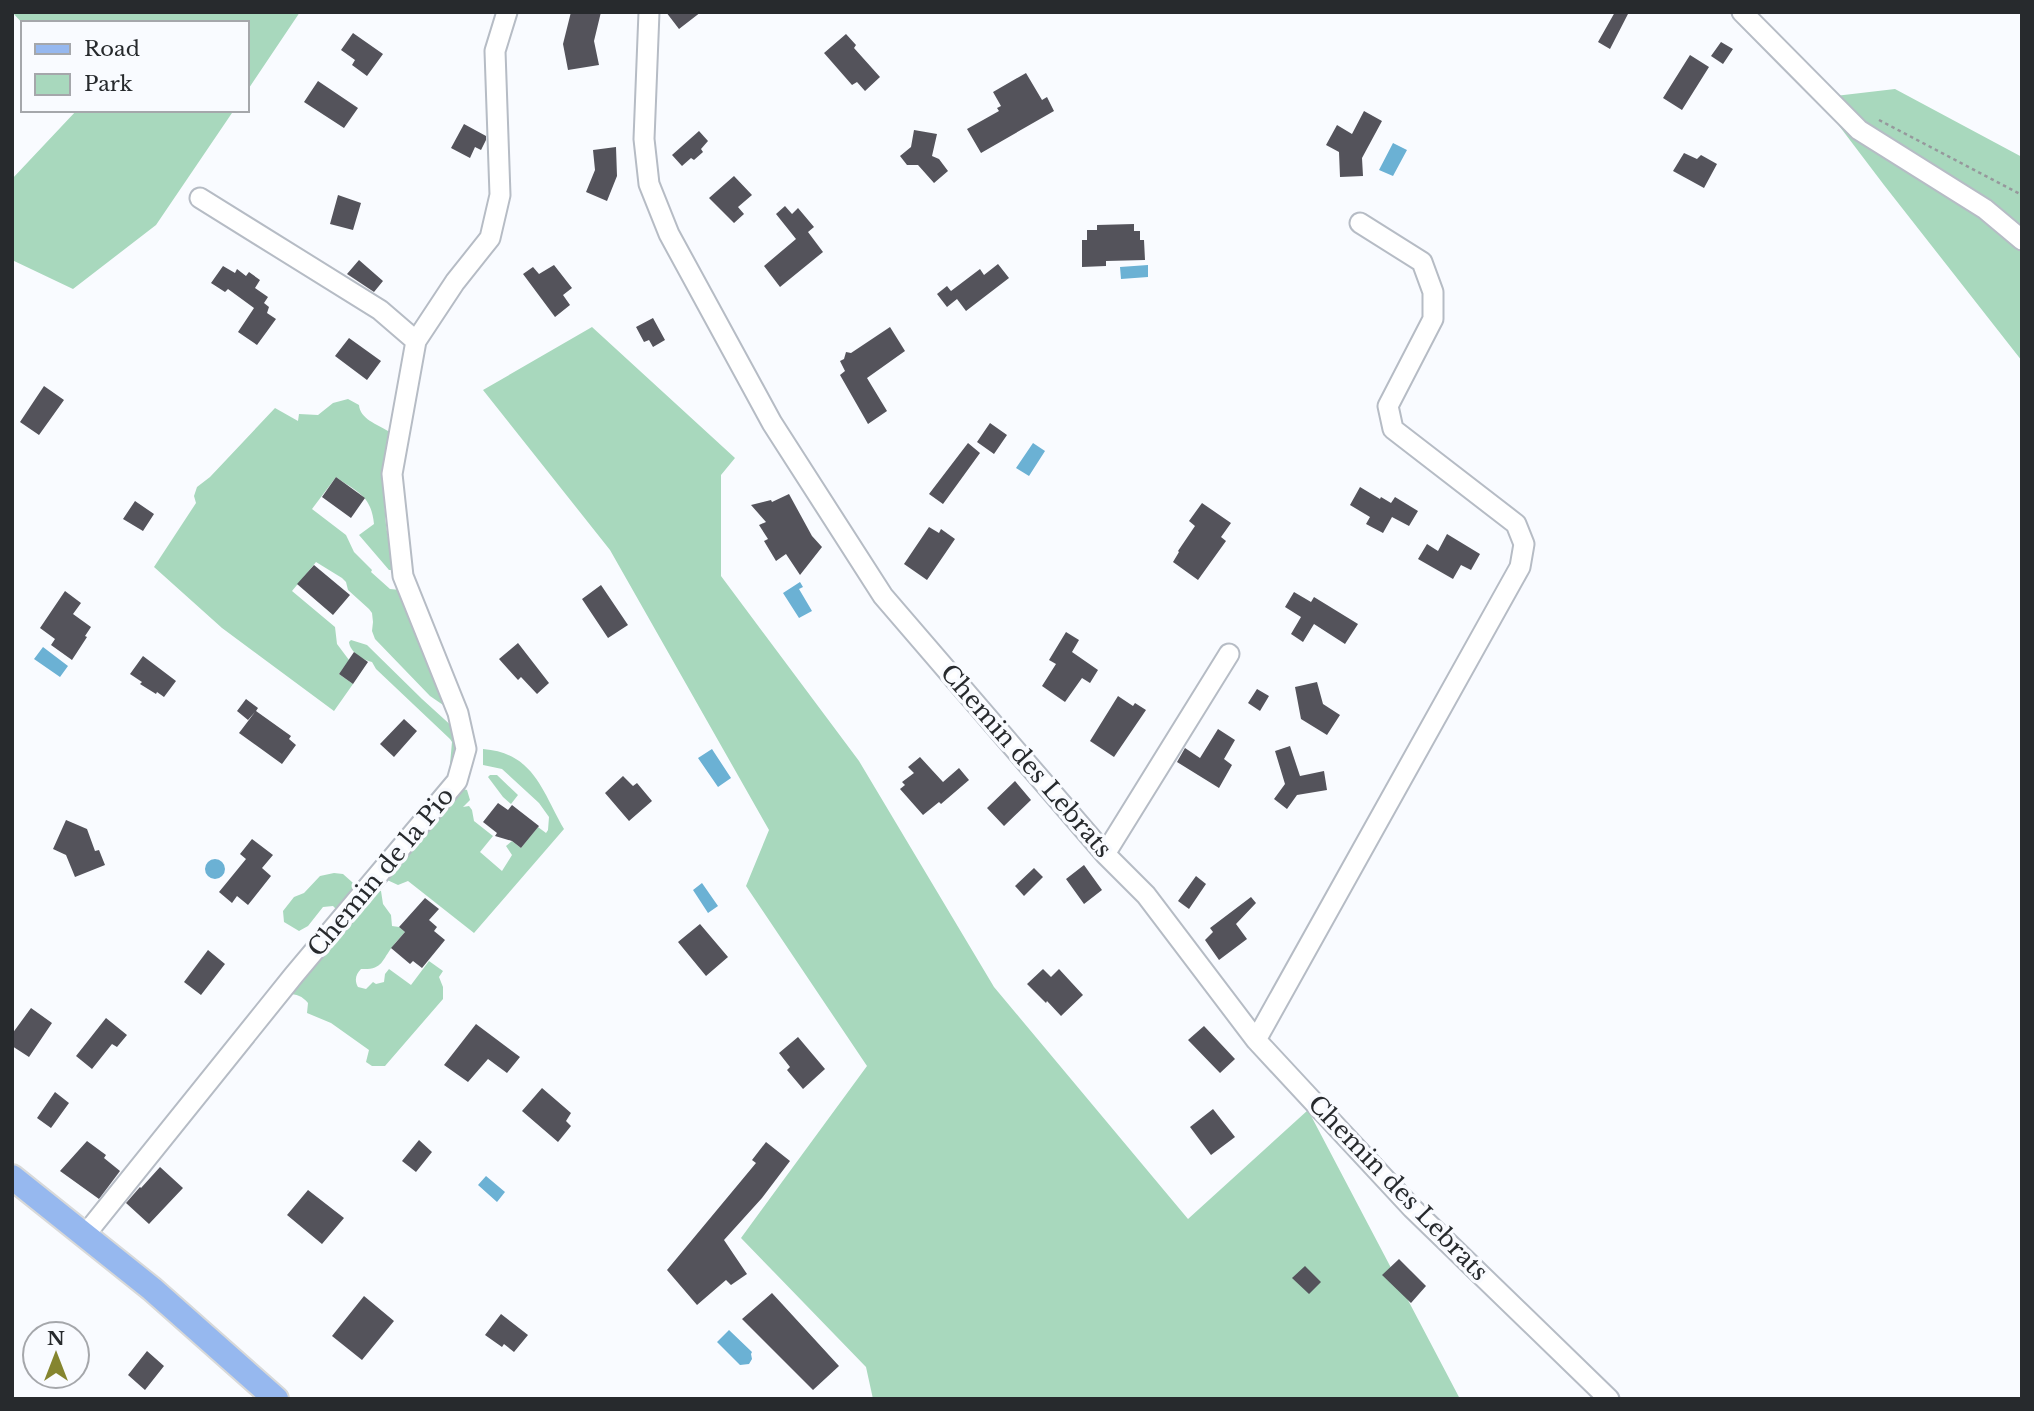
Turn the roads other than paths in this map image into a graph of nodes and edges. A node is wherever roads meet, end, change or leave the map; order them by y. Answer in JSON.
{"nodes":[{"id":1,"x":507,"y":12,"type":"edge"},
{"id":2,"x":649,"y":12,"type":"edge"},
{"id":3,"x":1742,"y":12,"type":"edge"},
{"id":4,"x":200,"y":198,"type":"dead end"},
{"id":5,"x":1360,"y":223,"type":"dead end"},
{"id":6,"x":2022,"y":240,"type":"edge"},
{"id":7,"x":416,"y":341,"type":"junction"},
{"id":8,"x":1229,"y":654,"type":"dead end"},
{"id":9,"x":1105,"y":854,"type":"junction"},
{"id":10,"x":1256,"y":1040,"type":"junction"},
{"id":11,"x":12,"y":1177,"type":"edge"},
{"id":12,"x":85,"y":1235,"type":"junction"},
{"id":13,"x":276,"y":1399,"type":"edge"},
{"id":14,"x":1609,"y":1399,"type":"edge"}],
"edges":[{"from":1,"to":7,"type":"street","name":"Chemin de la Pio"},
{"from":2,"to":9,"type":"street","name":"Chemin des Lebrats"},
{"from":3,"to":6,"type":"street"},
{"from":4,"to":7,"type":"street"},
{"from":5,"to":10,"type":"street"},
{"from":7,"to":12,"type":"street","name":"Chemin de la Pio"},
{"from":8,"to":9,"type":"street"},
{"from":9,"to":10,"type":"street","name":"Chemin des Lebrats"},
{"from":10,"to":14,"type":"street","name":"Chemin des Lebrats"},
{"from":11,"to":12,"type":"main road"},
{"from":12,"to":13,"type":"main road"}]}
